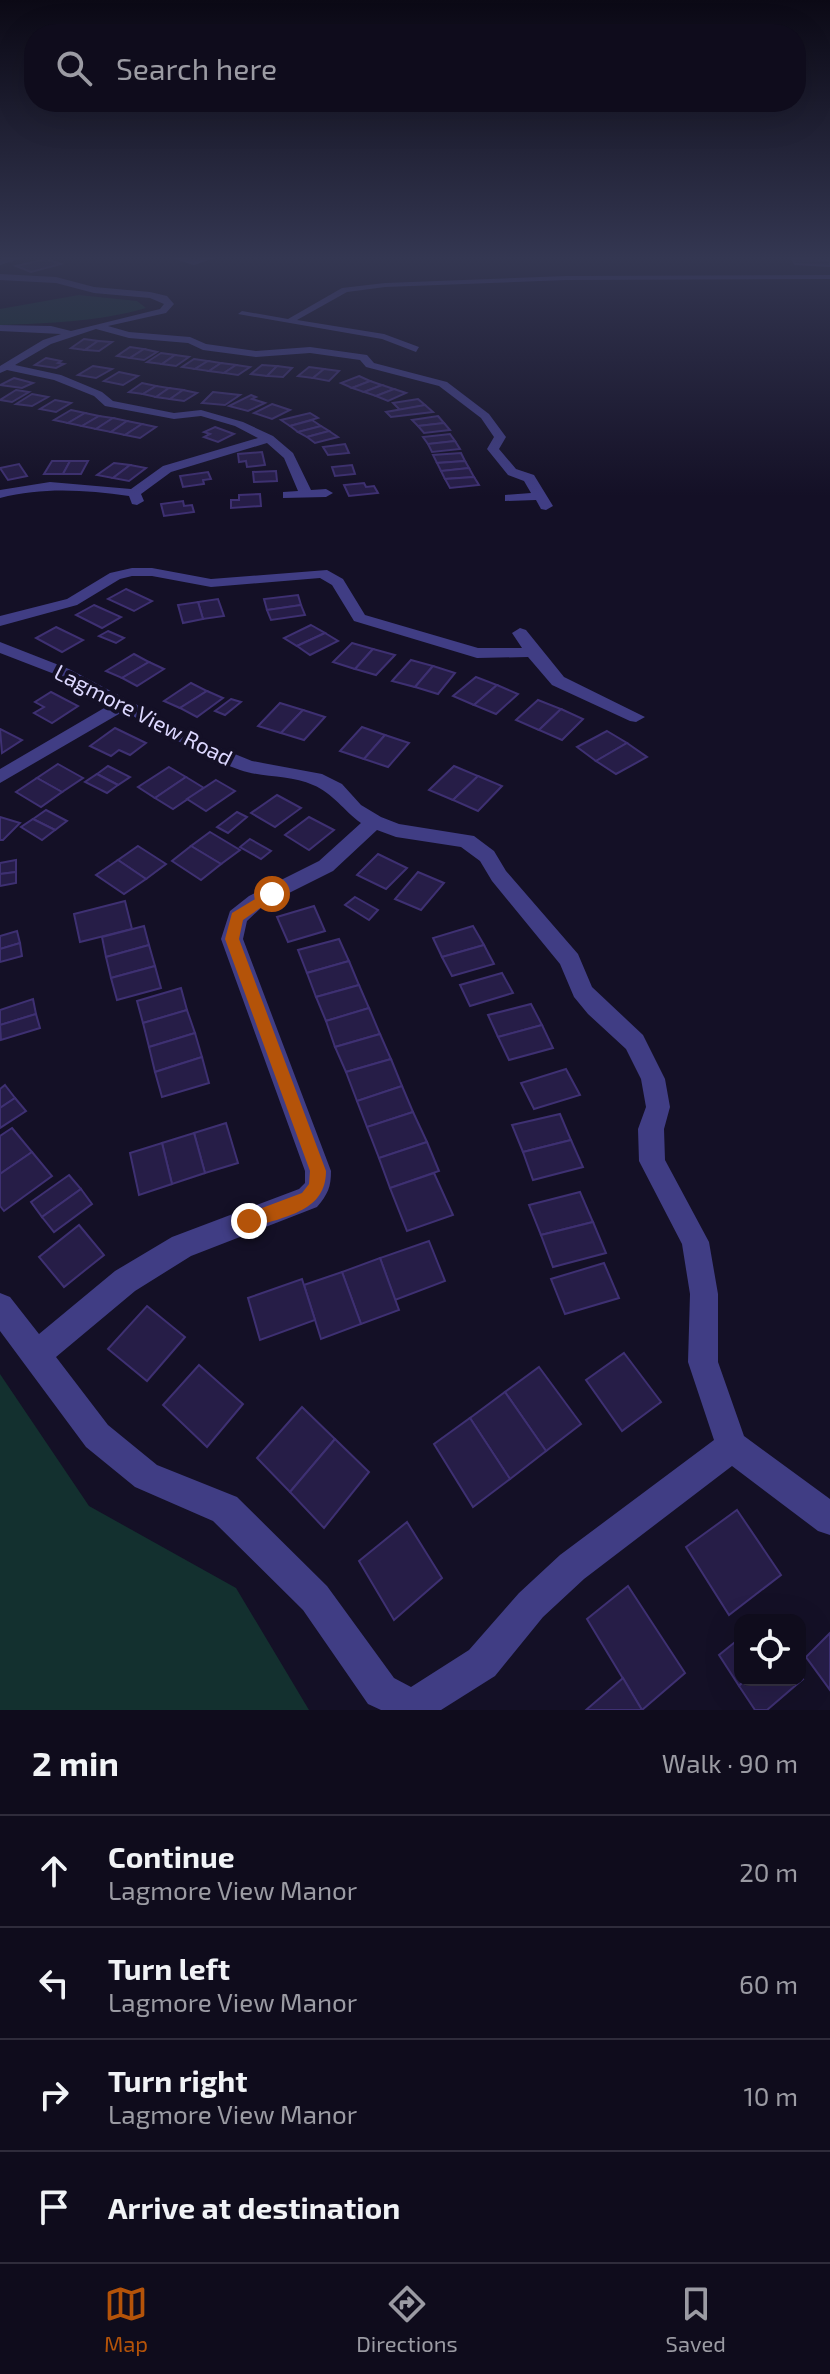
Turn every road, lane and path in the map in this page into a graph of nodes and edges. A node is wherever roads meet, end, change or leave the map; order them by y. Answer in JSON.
{"nodes":[{"id":1,"x":64,"y":336,"type":"edge"},
{"id":2,"x":139,"y":336,"type":"edge"},
{"id":3,"x":377,"y":336,"type":"edge"},
{"id":4,"x":416,"y":349,"type":"dead end"},
{"id":5,"x":3,"y":368,"type":"edge"},
{"id":6,"x":269,"y":439,"type":"junction"},
{"id":7,"x":326,"y":493,"type":"dead end"},
{"id":8,"x":0,"y":494,"type":"edge"},
{"id":9,"x":306,"y":494,"type":"junction"},
{"id":10,"x":288,"y":495,"type":"dead end"},
{"id":11,"x":510,"y":498,"type":"dead end"},
{"id":12,"x":0,"y":621,"type":"edge"},
{"id":13,"x":520,"y":633,"type":"dead end"},
{"id":14,"x":0,"y":647,"type":"edge"},
{"id":15,"x":532,"y":652,"type":"junction"},
{"id":16,"x":124,"y":704,"type":"junction"},
{"id":17,"x":636,"y":717,"type":"dead end"},
{"id":18,"x":0,"y":777,"type":"edge"},
{"id":19,"x":374,"y":822,"type":"junction"},
{"id":20,"x":0,"y":1307,"type":"edge"},
{"id":21,"x":35,"y":1356,"type":"junction"},
{"id":22,"x":732,"y":1446,"type":"junction"},
{"id":23,"x":830,"y":1519,"type":"edge"}],
"edges":[{"from":1,"to":5,"type":"street"},
{"from":2,"to":11,"type":"street"},
{"from":3,"to":4,"type":"lane"},
{"from":5,"to":6,"type":"street"},
{"from":6,"to":8,"type":"street"},
{"from":6,"to":9,"type":"street"},
{"from":7,"to":9,"type":"street"},
{"from":9,"to":10,"type":"street"},
{"from":12,"to":15,"type":"street"},
{"from":13,"to":15,"type":"street"},
{"from":14,"to":16,"type":"street","name":"Lagmore View Road"},
{"from":15,"to":17,"type":"street"},
{"from":16,"to":18,"type":"street"},
{"from":16,"to":19,"type":"street","name":"Lagmore View Road"},
{"from":19,"to":21,"type":"street"},
{"from":19,"to":22,"type":"street","name":"Lagmore View Road"},
{"from":20,"to":21,"type":"street"},
{"from":21,"to":22,"type":"street"},
{"from":22,"to":23,"type":"street"}]}
